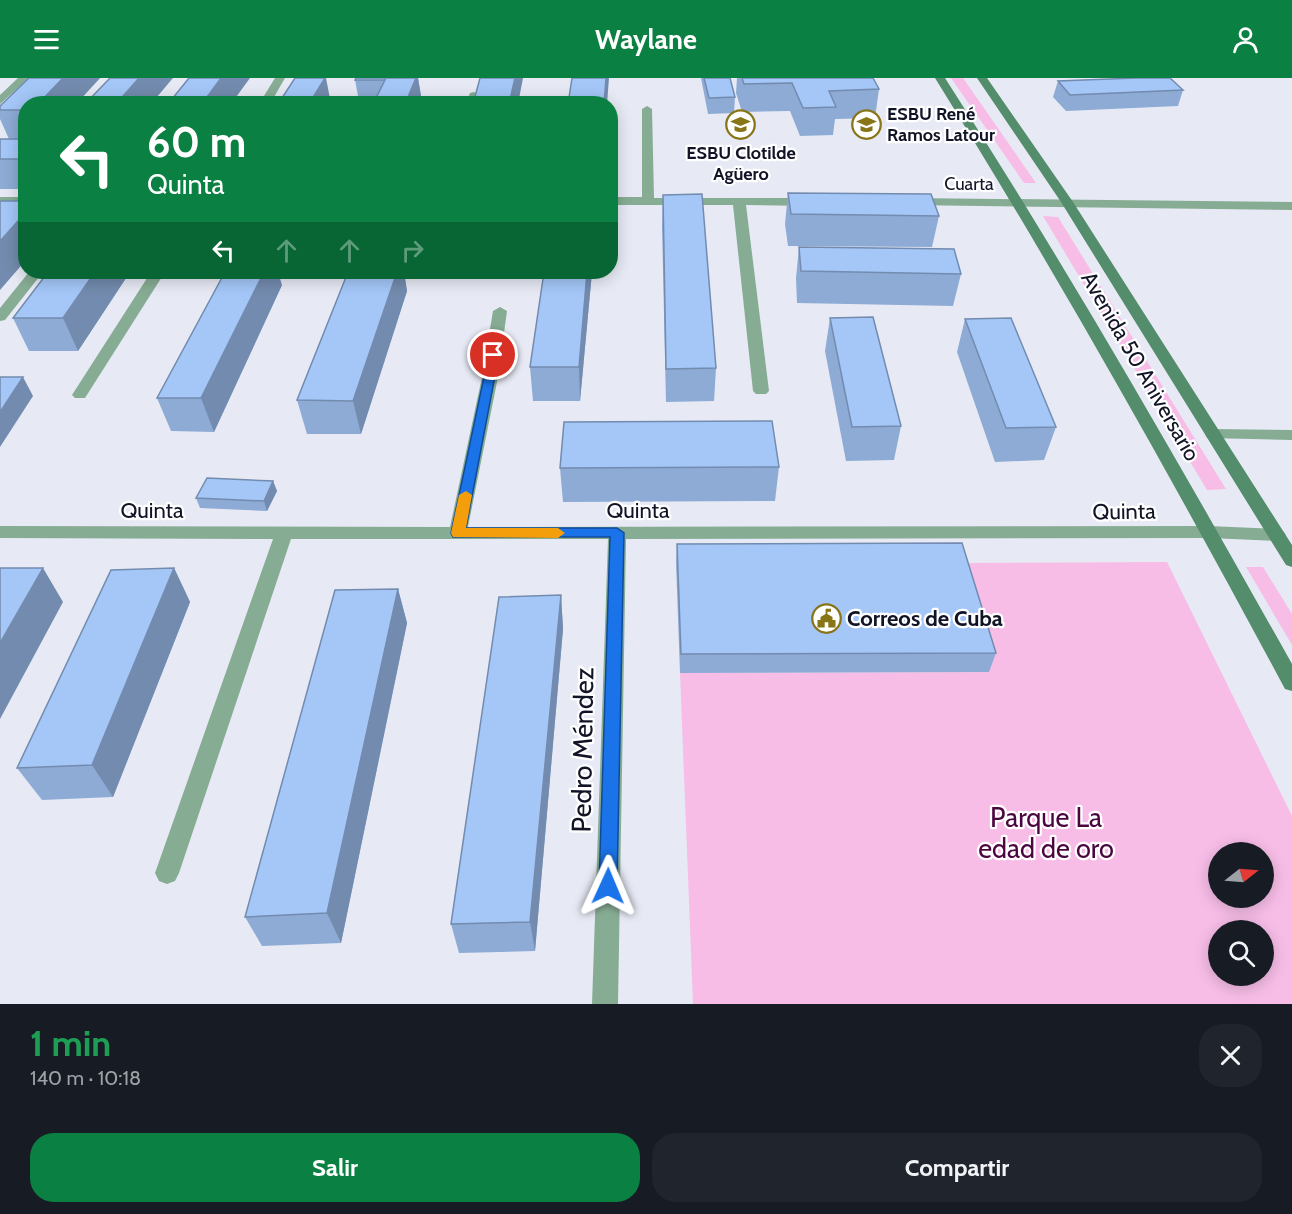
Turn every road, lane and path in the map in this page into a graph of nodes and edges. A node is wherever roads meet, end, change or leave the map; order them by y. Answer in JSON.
{"nodes":[{"id":1,"x":24,"y":78,"type":"edge"},
{"id":2,"x":280,"y":78,"type":"edge"},
{"id":3,"x":940,"y":78,"type":"edge"},
{"id":4,"x":982,"y":78,"type":"edge"},
{"id":5,"x":269,"y":96,"type":"edge"},
{"id":6,"x":0,"y":101,"type":"edge"},
{"id":7,"x":647,"y":109,"type":"dead end"},
{"id":8,"x":0,"y":201,"type":"edge"},
{"id":9,"x":18,"y":201,"type":"edge"},
{"id":10,"x":618,"y":201,"type":"edge"},
{"id":11,"x":648,"y":201,"type":"junction"},
{"id":12,"x":739,"y":202,"type":"junction"},
{"id":13,"x":821,"y":202,"type":"edge"},
{"id":14,"x":891,"y":202,"type":"edge"},
{"id":15,"x":1020,"y":202,"type":"junction"},
{"id":16,"x":1067,"y":202,"type":"junction"},
{"id":17,"x":1292,"y":206,"type":"edge"},
{"id":18,"x":30,"y":279,"type":"edge"},
{"id":19,"x":154,"y":279,"type":"edge"},
{"id":20,"x":500,"y":311,"type":"dead end"},
{"id":21,"x":0,"y":317,"type":"edge"},
{"id":22,"x":761,"y":391,"type":"dead end"},
{"id":23,"x":80,"y":395,"type":"dead end"},
{"id":24,"x":1213,"y":434,"type":"junction"},
{"id":25,"x":1292,"y":435,"type":"edge"},
{"id":26,"x":0,"y":532,"type":"edge"},
{"id":27,"x":1209,"y":532,"type":"junction"},
{"id":28,"x":458,"y":533,"type":"junction"},
{"id":29,"x":617,"y":533,"type":"junction"},
{"id":30,"x":284,"y":534,"type":"junction"},
{"id":31,"x":1277,"y":535,"type":"junction"},
{"id":32,"x":1292,"y":560,"type":"edge"},
{"id":33,"x":1292,"y":683,"type":"edge"},
{"id":34,"x":167,"y":873,"type":"dead end"},
{"id":35,"x":605,"y":1004,"type":"edge"}],
"edges":[{"from":1,"to":6,"type":"street"},
{"from":2,"to":5,"type":"street"},
{"from":3,"to":15,"type":"main road","name":"Avenida 50 Aniversario"},
{"from":4,"to":16,"type":"main road","name":"Avenida 50 Aniversario"},
{"from":7,"to":11,"type":"street"},
{"from":8,"to":9,"type":"street"},
{"from":10,"to":11,"type":"street"},
{"from":11,"to":12,"type":"street"},
{"from":12,"to":13,"type":"street"},
{"from":12,"to":22,"type":"street"},
{"from":14,"to":15,"type":"street","name":"Cuarta"},
{"from":15,"to":16,"type":"street","name":"Cuarta"},
{"from":15,"to":27,"type":"main road","name":"Avenida 50 Aniversario"},
{"from":16,"to":17,"type":"street","name":"Cuarta"},
{"from":16,"to":24,"type":"main road","name":"Avenida 50 Aniversario"},
{"from":18,"to":21,"type":"street"},
{"from":19,"to":23,"type":"street"},
{"from":20,"to":28,"type":"street"},
{"from":24,"to":25,"type":"street"},
{"from":24,"to":31,"type":"main road","name":"Avenida 50 Aniversario"},
{"from":26,"to":30,"type":"street","name":"Quinta"},
{"from":27,"to":29,"type":"street","name":"Quinta"},
{"from":27,"to":31,"type":"street","name":"Quinta"},
{"from":27,"to":33,"type":"main road","name":"Avenida 50 Aniversario"},
{"from":28,"to":29,"type":"street","name":"Quinta"},
{"from":28,"to":30,"type":"street","name":"Quinta"},
{"from":29,"to":35,"type":"street","name":"Pedro Méndez"},
{"from":30,"to":34,"type":"street"},
{"from":31,"to":32,"type":"main road","name":"Avenida 50 Aniversario"}]}
